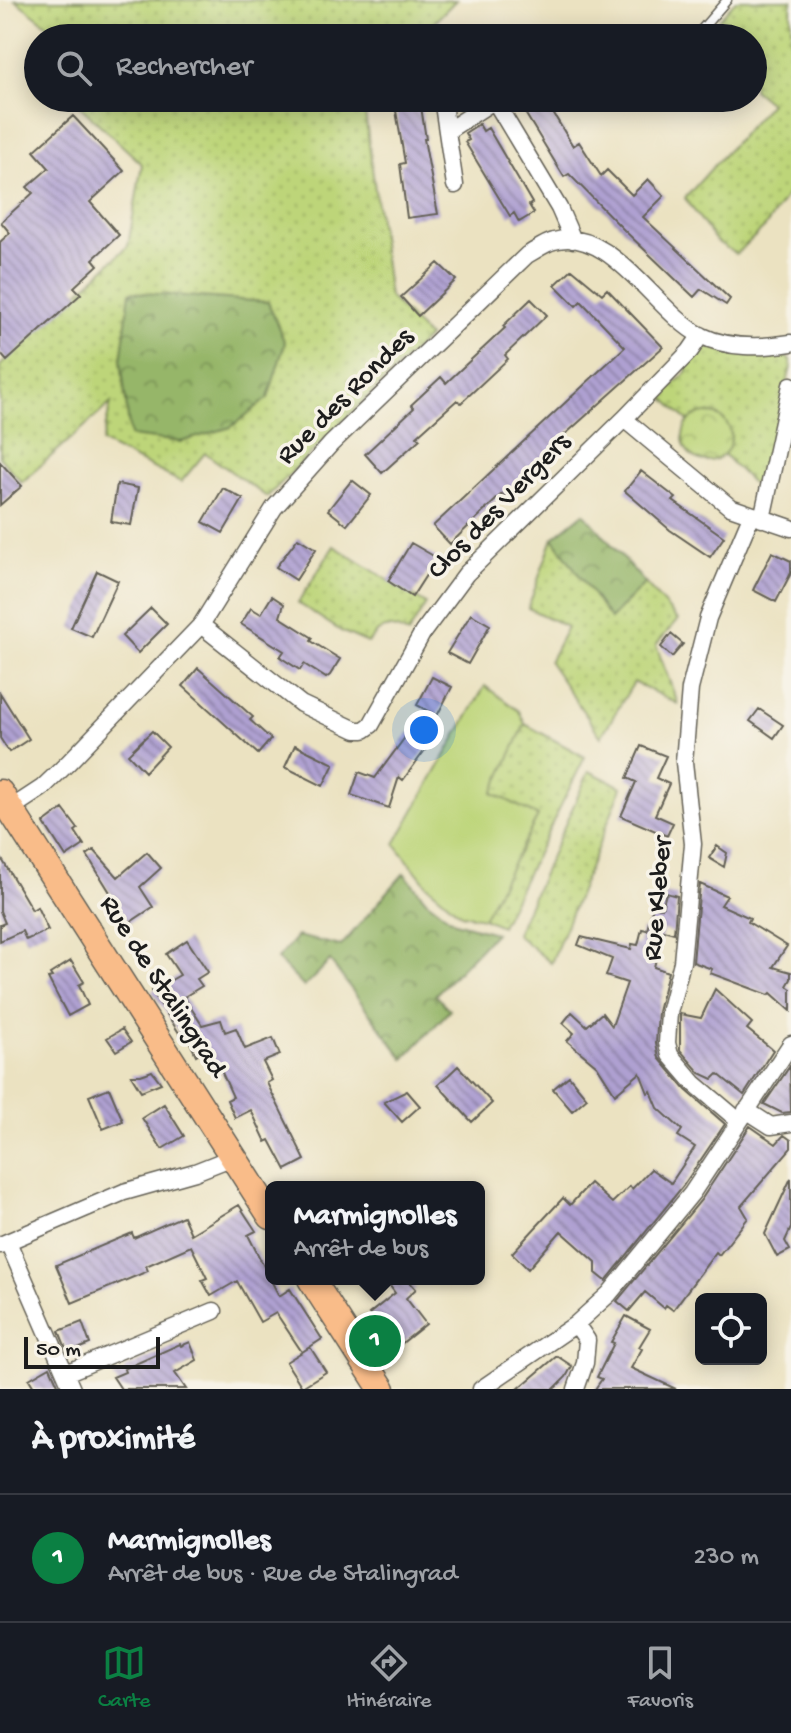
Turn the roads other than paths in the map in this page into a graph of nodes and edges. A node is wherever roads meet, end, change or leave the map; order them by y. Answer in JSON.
{"nodes":[{"id":1,"x":727,"y":0,"type":"edge"},
{"id":2,"x":706,"y":24,"type":"edge"},
{"id":3,"x":444,"y":112,"type":"edge"},
{"id":4,"x":475,"y":112,"type":"edge"},
{"id":5,"x":502,"y":112,"type":"edge"},
{"id":6,"x":447,"y":131,"type":"junction"},
{"id":7,"x":455,"y":185,"type":"dead end"},
{"id":8,"x":573,"y":240,"type":"junction"},
{"id":9,"x":701,"y":335,"type":"junction"},
{"id":10,"x":791,"y":343,"type":"edge"},
{"id":11,"x":791,"y":385,"type":"edge"},
{"id":12,"x":624,"y":419,"type":"junction"},
{"id":13,"x":756,"y":517,"type":"junction"},
{"id":14,"x":791,"y":528,"type":"edge"},
{"id":15,"x":201,"y":625,"type":"junction"},
{"id":16,"x":5,"y":801,"type":"edge"},
{"id":17,"x":791,"y":1044,"type":"edge"},
{"id":18,"x":743,"y":1115,"type":"junction"},
{"id":19,"x":791,"y":1123,"type":"edge"},
{"id":20,"x":233,"y":1157,"type":"junction"},
{"id":21,"x":265,"y":1207,"type":"edge"},
{"id":22,"x":4,"y":1243,"type":"edge"},
{"id":23,"x":315,"y":1285,"type":"edge"},
{"id":24,"x":214,"y":1311,"type":"dead end"},
{"id":25,"x":576,"y":1324,"type":"junction"},
{"id":26,"x":69,"y":1381,"type":"edge"},
{"id":27,"x":382,"y":1389,"type":"edge"},
{"id":28,"x":481,"y":1389,"type":"edge"},
{"id":29,"x":576,"y":1389,"type":"edge"}],
"edges":[{"from":1,"to":2,"type":"lane"},
{"from":3,"to":6,"type":"street"},
{"from":4,"to":6,"type":"street"},
{"from":5,"to":8,"type":"street"},
{"from":6,"to":7,"type":"street"},
{"from":8,"to":9,"type":"street"},
{"from":8,"to":15,"type":"street","name":"Rue des Rondes"},
{"from":9,"to":10,"type":"street"},
{"from":9,"to":12,"type":"street","name":"Clos des Vergers"},
{"from":11,"to":13,"type":"street","name":"Rue Kleber"},
{"from":12,"to":13,"type":"street"},
{"from":12,"to":15,"type":"street","name":"Clos des Vergers"},
{"from":13,"to":14,"type":"street"},
{"from":13,"to":18,"type":"street","name":"Rue Kleber"},
{"from":15,"to":16,"type":"street","name":"Rue des Rondes"},
{"from":16,"to":20,"type":"main road","name":"Rue de Stalingrad"},
{"from":17,"to":18,"type":"street"},
{"from":18,"to":19,"type":"street","name":"Rue Kleber"},
{"from":18,"to":25,"type":"street"},
{"from":20,"to":21,"type":"main road","name":"Rue de Stalingrad"},
{"from":20,"to":22,"type":"street"},
{"from":22,"to":26,"type":"street"},
{"from":23,"to":27,"type":"main road"},
{"from":24,"to":26,"type":"street"},
{"from":25,"to":28,"type":"street"},
{"from":25,"to":29,"type":"street"}]}
